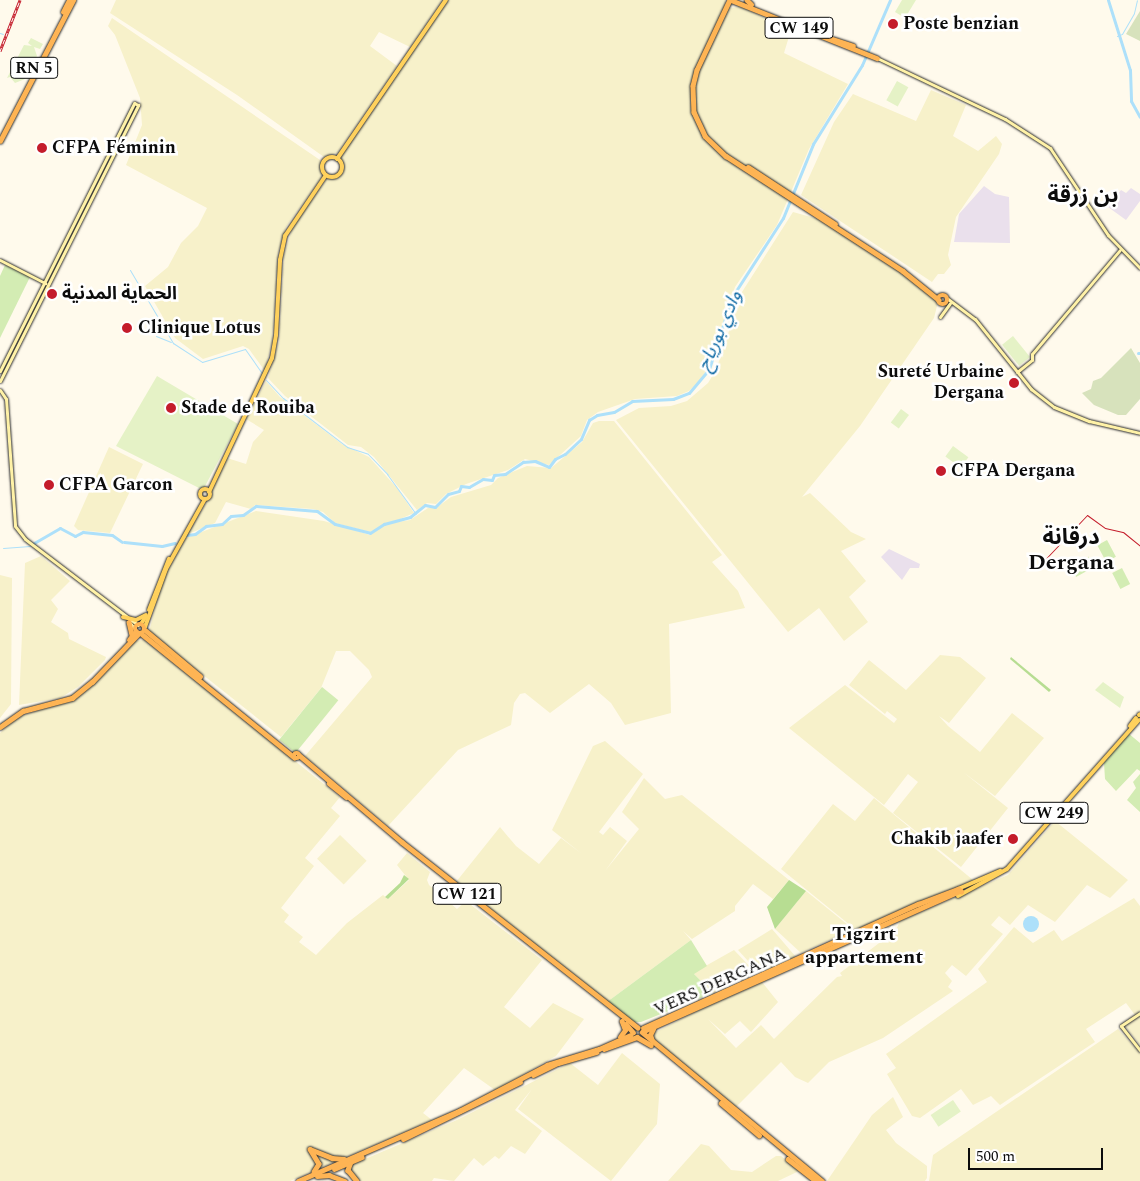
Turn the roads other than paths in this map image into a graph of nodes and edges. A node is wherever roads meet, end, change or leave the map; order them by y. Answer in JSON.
{"nodes":[{"id":1,"x":71,"y":0,"type":"edge"},
{"id":2,"x":446,"y":0,"type":"edge"},
{"id":3,"x":733,"y":0,"type":"edge"},
{"id":4,"x":747,"y":1,"type":"edge"},
{"id":5,"x":842,"y":42,"type":"junction"},
{"id":6,"x":874,"y":57,"type":"joint"},
{"id":7,"x":0,"y":136,"type":"edge"},
{"id":8,"x":0,"y":141,"type":"edge"},
{"id":9,"x":337,"y":159,"type":"junction"},
{"id":10,"x":326,"y":175,"type":"junction"},
{"id":11,"x":790,"y":196,"type":"junction"},
{"id":12,"x":1120,"y":250,"type":"junction"},
{"id":13,"x":0,"y":260,"type":"edge"},
{"id":14,"x":1140,"y":268,"type":"edge"},
{"id":15,"x":46,"y":284,"type":"junction"},
{"id":16,"x":950,"y":302,"type":"junction"},
{"id":17,"x":940,"y":317,"type":"dead end"},
{"id":18,"x":0,"y":371,"type":"edge"},
{"id":19,"x":1017,"y":372,"type":"junction"},
{"id":20,"x":0,"y":381,"type":"edge"},
{"id":21,"x":0,"y":390,"type":"edge"},
{"id":22,"x":1140,"y":433,"type":"edge"},
{"id":23,"x":207,"y":491,"type":"junction"},
{"id":24,"x":203,"y":498,"type":"junction"},
{"id":25,"x":177,"y":550,"type":"junction"},
{"id":26,"x":147,"y":613,"type":"junction"},
{"id":27,"x":123,"y":617,"type":"junction"},
{"id":28,"x":129,"y":621,"type":"junction"},
{"id":29,"x":141,"y":629,"type":"junction"},
{"id":30,"x":131,"y":639,"type":"junction"},
{"id":31,"x":151,"y":640,"type":"junction"},
{"id":32,"x":1139,"y":717,"type":"edge"},
{"id":33,"x":0,"y":723,"type":"edge"},
{"id":34,"x":0,"y":727,"type":"edge"},
{"id":35,"x":297,"y":756,"type":"junction"},
{"id":36,"x":968,"y":885,"type":"junction"},
{"id":37,"x":958,"y":889,"type":"junction"},
{"id":38,"x":971,"y":890,"type":"junction"},
{"id":39,"x":958,"y":896,"type":"junction"},
{"id":40,"x":677,"y":1013,"type":"junction"},
{"id":41,"x":684,"y":1013,"type":"junction"},
{"id":42,"x":1140,"y":1013,"type":"edge"},
{"id":43,"x":622,"y":1020,"type":"junction"},
{"id":44,"x":654,"y":1021,"type":"junction"},
{"id":45,"x":653,"y":1029,"type":"junction"},
{"id":46,"x":638,"y":1033,"type":"junction"},
{"id":47,"x":620,"y":1037,"type":"junction"},
{"id":48,"x":626,"y":1042,"type":"junction"},
{"id":49,"x":647,"y":1042,"type":"junction"},
{"id":50,"x":655,"y":1044,"type":"junction"},
{"id":51,"x":602,"y":1049,"type":"junction"},
{"id":52,"x":1140,"y":1050,"type":"edge"},
{"id":53,"x":350,"y":1160,"type":"junction"},
{"id":54,"x":317,"y":1176,"type":"junction"},
{"id":55,"x":305,"y":1180,"type":"edge"},
{"id":56,"x":298,"y":1181,"type":"edge"},
{"id":57,"x":346,"y":1181,"type":"edge"},
{"id":58,"x":357,"y":1181,"type":"edge"},
{"id":59,"x":816,"y":1181,"type":"edge"},
{"id":60,"x":822,"y":1181,"type":"edge"}],
"edges":[{"from":1,"to":7,"type":"highway","number":"RN 5"},
{"from":1,"to":8,"type":"highway","number":"RN 5"},
{"from":2,"to":9,"type":"main road"},
{"from":3,"to":5,"type":"highway","number":"CW 149"},
{"from":3,"to":11,"type":"highway"},
{"from":3,"to":11,"type":"highway"},
{"from":4,"to":5,"type":"highway","number":"CW 149"},
{"from":5,"to":6,"type":"highway","number":"CW 149"},
{"from":6,"to":12,"type":"main road","number":"CW 149"},
{"from":9,"to":10,"type":"main road"},
{"from":9,"to":10,"type":"main road"},
{"from":10,"to":23,"type":"main road"},
{"from":11,"to":16,"type":"highway"},
{"from":12,"to":14,"type":"main road","number":"CW 149"},
{"from":12,"to":19,"type":"main road"},
{"from":13,"to":15,"type":"main road"},
{"from":15,"to":15,"type":"main road"},
{"from":15,"to":18,"type":"main road"},
{"from":15,"to":20,"type":"main road"},
{"from":16,"to":17,"type":"main road"},
{"from":16,"to":19,"type":"main road"},
{"from":19,"to":22,"type":"main road"},
{"from":21,"to":27,"type":"main road"},
{"from":23,"to":24,"type":"main road"},
{"from":23,"to":24,"type":"main road"},
{"from":24,"to":25,"type":"main road"},
{"from":25,"to":26,"type":"main road"},
{"from":25,"to":29,"type":"main road"},
{"from":26,"to":27,"type":"main road"},
{"from":26,"to":29,"type":"main road"},
{"from":27,"to":28,"type":"main road"},
{"from":28,"to":29,"type":"main road"},
{"from":28,"to":30,"type":"highway"},
{"from":29,"to":30,"type":"highway"},
{"from":29,"to":31,"type":"highway"},
{"from":29,"to":35,"type":"highway","number":"CW 121"},
{"from":30,"to":31,"type":"highway"},
{"from":30,"to":33,"type":"highway"},
{"from":30,"to":34,"type":"highway"},
{"from":31,"to":35,"type":"highway"},
{"from":32,"to":36,"type":"main road","number":"CW 249"},
{"from":32,"to":38,"type":"main road","name":"VERS DERGANA"},
{"from":35,"to":43,"type":"highway","number":"CW 121"},
{"from":36,"to":37,"type":"main road","number":"CW 249"},
{"from":36,"to":38,"type":"main road"},
{"from":37,"to":39,"type":"highway"},
{"from":37,"to":40,"type":"highway"},
{"from":38,"to":39,"type":"main road","name":"VERS DERGANA"},
{"from":39,"to":41,"type":"highway","name":"VERS DERGANA"},
{"from":40,"to":44,"type":"highway"},
{"from":40,"to":46,"type":"highway"},
{"from":41,"to":45,"type":"highway"},
{"from":41,"to":46,"type":"highway","name":"VERS DERGANA"},
{"from":42,"to":52,"type":"main road"},
{"from":43,"to":44,"type":"highway"},
{"from":43,"to":46,"type":"highway"},
{"from":43,"to":47,"type":"highway"},
{"from":44,"to":46,"type":"highway"},
{"from":45,"to":46,"type":"highway"},
{"from":45,"to":50,"type":"highway"},
{"from":46,"to":47,"type":"highway"},
{"from":46,"to":48,"type":"highway"},
{"from":46,"to":49,"type":"highway"},
{"from":46,"to":50,"type":"highway"},
{"from":46,"to":51,"type":"highway"},
{"from":47,"to":51,"type":"highway"},
{"from":48,"to":49,"type":"highway"},
{"from":48,"to":51,"type":"highway"},
{"from":49,"to":59,"type":"highway"},
{"from":50,"to":60,"type":"highway"},
{"from":51,"to":53,"type":"highway"},
{"from":53,"to":54,"type":"highway"},
{"from":53,"to":55,"type":"highway"},
{"from":53,"to":55,"type":"highway"},
{"from":53,"to":58,"type":"highway"},
{"from":54,"to":55,"type":"highway"},
{"from":54,"to":57,"type":"highway"},
{"from":55,"to":56,"type":"highway"}]}
